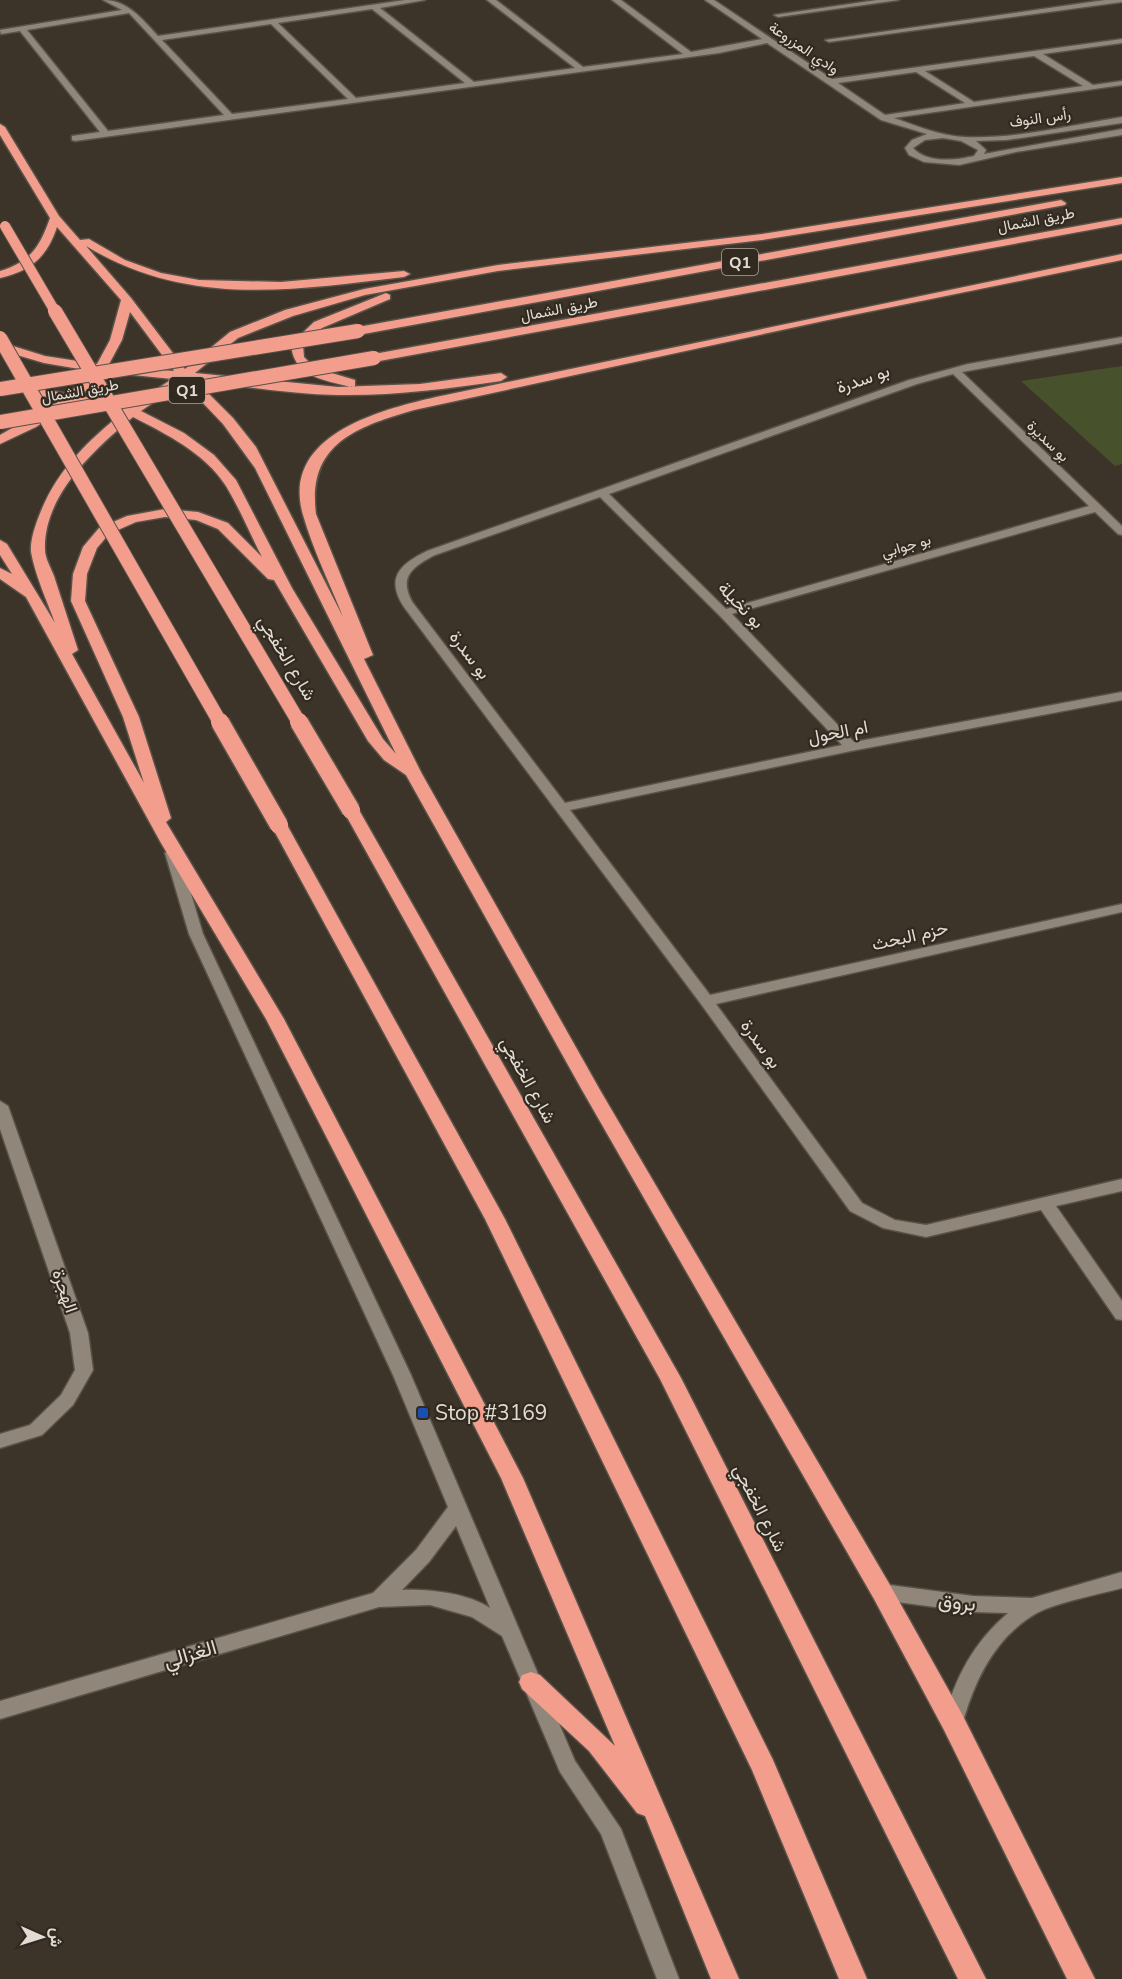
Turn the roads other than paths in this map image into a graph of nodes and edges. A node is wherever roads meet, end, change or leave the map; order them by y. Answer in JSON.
{"nodes":[{"id":1,"x":107,"y":0,"type":"edge"},
{"id":2,"x":127,"y":0,"type":"edge"},
{"id":3,"x":421,"y":0,"type":"edge"},
{"id":4,"x":491,"y":0,"type":"edge"},
{"id":5,"x":616,"y":0,"type":"edge"},
{"id":6,"x":709,"y":0,"type":"edge"},
{"id":7,"x":829,"y":0,"type":"edge"},
{"id":8,"x":895,"y":0,"type":"edge"},
{"id":9,"x":1116,"y":0,"type":"edge"},
{"id":10,"x":375,"y":7,"type":"junction"},
{"id":11,"x":841,"y":7,"type":"junction"},
{"id":12,"x":131,"y":11,"type":"junction"},
{"id":13,"x":778,"y":15,"type":"dead end"},
{"id":14,"x":272,"y":21,"type":"junction"},
{"id":15,"x":22,"y":29,"type":"junction"},
{"id":16,"x":1,"y":32,"type":"edge"},
{"id":17,"x":157,"y":38,"type":"junction"},
{"id":18,"x":768,"y":40,"type":"junction"},
{"id":19,"x":829,"y":40,"type":"dead end"},
{"id":20,"x":1122,"y":41,"type":"edge"},
{"id":21,"x":776,"y":46,"type":"junction"},
{"id":22,"x":719,"y":51,"type":"junction"},
{"id":23,"x":1035,"y":53,"type":"junction"},
{"id":24,"x":690,"y":54,"type":"junction"},
{"id":25,"x":581,"y":69,"type":"junction"},
{"id":26,"x":917,"y":69,"type":"junction"},
{"id":27,"x":829,"y":81,"type":"junction"},
{"id":28,"x":472,"y":84,"type":"junction"},
{"id":29,"x":1122,"y":84,"type":"edge"},
{"id":30,"x":1092,"y":87,"type":"junction"},
{"id":31,"x":354,"y":100,"type":"junction"},
{"id":32,"x":973,"y":105,"type":"junction"},
{"id":33,"x":230,"y":117,"type":"junction"},
{"id":34,"x":884,"y":118,"type":"junction"},
{"id":35,"x":1122,"y":120,"type":"edge"},
{"id":36,"x":0,"y":127,"type":"edge"},
{"id":37,"x":895,"y":132,"type":"dead end"},
{"id":38,"x":1122,"y":132,"type":"edge"},
{"id":39,"x":106,"y":134,"type":"junction"},
{"id":40,"x":943,"y":136,"type":"junction"},
{"id":41,"x":75,"y":138,"type":"dead end"},
{"id":42,"x":961,"y":139,"type":"junction"},
{"id":43,"x":902,"y":140,"type":"dead end"},
{"id":44,"x":910,"y":147,"type":"junction"},
{"id":45,"x":978,"y":157,"type":"junction"},
{"id":46,"x":1122,"y":180,"type":"edge"},
{"id":47,"x":1122,"y":192,"type":"edge"},
{"id":48,"x":55,"y":218,"type":"junction"},
{"id":49,"x":1122,"y":220,"type":"edge"},
{"id":50,"x":2,"y":222,"type":"edge"},
{"id":51,"x":1122,"y":256,"type":"edge"},
{"id":52,"x":498,"y":268,"type":"junction"},
{"id":53,"x":0,"y":275,"type":"edge"},
{"id":54,"x":128,"y":300,"type":"junction"},
{"id":55,"x":0,"y":338,"type":"edge"},
{"id":56,"x":1122,"y":340,"type":"edge"},
{"id":57,"x":0,"y":346,"type":"edge"},
{"id":58,"x":677,"y":347,"type":"junction"},
{"id":59,"x":99,"y":369,"type":"junction"},
{"id":60,"x":954,"y":370,"type":"junction"},
{"id":61,"x":184,"y":376,"type":"junction"},
{"id":62,"x":0,"y":384,"type":"edge"},
{"id":63,"x":437,"y":386,"type":"junction"},
{"id":64,"x":0,"y":389,"type":"edge"},
{"id":65,"x":73,"y":397,"type":"junction"},
{"id":66,"x":132,"y":411,"type":"junction"},
{"id":67,"x":0,"y":422,"type":"edge"},
{"id":68,"x":0,"y":440,"type":"edge"},
{"id":69,"x":601,"y":492,"type":"junction"},
{"id":70,"x":1096,"y":508,"type":"junction"},
{"id":71,"x":1122,"y":532,"type":"edge"},
{"id":72,"x":0,"y":544,"type":"edge"},
{"id":73,"x":0,"y":572,"type":"edge"},
{"id":74,"x":285,"y":588,"type":"junction"},
{"id":75,"x":33,"y":597,"type":"junction"},
{"id":76,"x":724,"y":613,"type":"junction"},
{"id":77,"x":86,"y":694,"type":"junction"},
{"id":78,"x":1122,"y":696,"type":"edge"},
{"id":79,"x":851,"y":747,"type":"junction"},
{"id":80,"x":414,"y":774,"type":"junction"},
{"id":81,"x":562,"y":808,"type":"junction"},
{"id":82,"x":169,"y":843,"type":"junction"},
{"id":83,"x":1122,"y":908,"type":"edge"},
{"id":84,"x":706,"y":1001,"type":"junction"},
{"id":85,"x":0,"y":1106,"type":"edge"},
{"id":86,"x":5,"y":1135,"type":"edge"},
{"id":87,"x":1122,"y":1185,"type":"edge"},
{"id":88,"x":1046,"y":1204,"type":"junction"},
{"id":89,"x":1122,"y":1314,"type":"edge"},
{"id":90,"x":0,"y":1441,"type":"edge"},
{"id":91,"x":459,"y":1507,"type":"junction"},
{"id":92,"x":1122,"y":1580,"type":"edge"},
{"id":93,"x":882,"y":1592,"type":"junction"},
{"id":94,"x":379,"y":1599,"type":"junction"},
{"id":95,"x":1032,"y":1606,"type":"junction"},
{"id":96,"x":510,"y":1632,"type":"junction"},
{"id":97,"x":531,"y":1682,"type":"junction"},
{"id":98,"x":0,"y":1710,"type":"edge"},
{"id":99,"x":953,"y":1722,"type":"junction"},
{"id":100,"x":662,"y":1826,"type":"junction"},
{"id":101,"x":668,"y":1979,"type":"edge"},
{"id":102,"x":724,"y":1979,"type":"edge"},
{"id":103,"x":853,"y":1979,"type":"edge"},
{"id":104,"x":972,"y":1979,"type":"edge"},
{"id":105,"x":1081,"y":1979,"type":"edge"}],
"edges":[{"from":1,"to":12,"type":"street"},
{"from":2,"to":12,"type":"street"},
{"from":3,"to":10,"type":"street"},
{"from":4,"to":25,"type":"street"},
{"from":5,"to":24,"type":"street"},
{"from":6,"to":18,"type":"street","name":"وادي المزروعة"},
{"from":7,"to":11,"type":"street"},
{"from":8,"to":11,"type":"street"},
{"from":9,"to":19,"type":"street"},
{"from":10,"to":14,"type":"street"},
{"from":10,"to":28,"type":"street"},
{"from":11,"to":13,"type":"street"},
{"from":12,"to":15,"type":"street"},
{"from":12,"to":17,"type":"street"},
{"from":14,"to":17,"type":"street"},
{"from":14,"to":31,"type":"street"},
{"from":15,"to":16,"type":"street"},
{"from":15,"to":39,"type":"street"},
{"from":17,"to":33,"type":"street"},
{"from":18,"to":21,"type":"street","name":"وادي المزروعة"},
{"from":18,"to":22,"type":"street"},
{"from":20,"to":23,"type":"street"},
{"from":21,"to":22,"type":"street"},
{"from":21,"to":27,"type":"street","name":"وادي المزروعة"},
{"from":22,"to":24,"type":"street"},
{"from":23,"to":26,"type":"street"},
{"from":23,"to":30,"type":"street"},
{"from":24,"to":25,"type":"street"},
{"from":25,"to":28,"type":"street"},
{"from":26,"to":27,"type":"street"},
{"from":26,"to":32,"type":"street"},
{"from":27,"to":34,"type":"street","name":"وادي المزروعة"},
{"from":28,"to":31,"type":"street"},
{"from":29,"to":30,"type":"street"},
{"from":30,"to":32,"type":"street"},
{"from":31,"to":33,"type":"street"},
{"from":32,"to":34,"type":"street"},
{"from":33,"to":39,"type":"street"},
{"from":34,"to":37,"type":"street","name":"وادي المزروعة"},
{"from":34,"to":40,"type":"street","name":"وادي المزروعة"},
{"from":35,"to":42,"type":"street","name":"رأس النوف"},
{"from":36,"to":48,"type":"highway"},
{"from":38,"to":45,"type":"street","name":"رأس النوف"},
{"from":39,"to":41,"type":"street"},
{"from":40,"to":42,"type":"street","name":"رأس النوف"},
{"from":40,"to":44,"type":"street"},
{"from":42,"to":45,"type":"street"},
{"from":43,"to":44,"type":"street"},
{"from":44,"to":45,"type":"street","name":"رأس النوف"},
{"from":46,"to":52,"type":"highway"},
{"from":47,"to":64,"type":"highway","name":"طريق الشمال","number":"Q1","bridge":true},
{"from":48,"to":52,"type":"highway"},
{"from":48,"to":53,"type":"highway"},
{"from":48,"to":54,"type":"highway"},
{"from":49,"to":67,"type":"highway","name":"طريق الشمال","number":"Q1","bridge":true},
{"from":50,"to":104,"type":"highway","name":"شارع الخفجي","bridge":true},
{"from":51,"to":58,"type":"highway"},
{"from":52,"to":61,"type":"highway"},
{"from":52,"to":63,"type":"highway"},
{"from":54,"to":59,"type":"highway"},
{"from":54,"to":61,"type":"highway"},
{"from":55,"to":103,"type":"highway","bridge":true},
{"from":56,"to":60,"type":"street","name":"بو سدرة"},
{"from":57,"to":59,"type":"highway"},
{"from":58,"to":63,"type":"highway"},
{"from":58,"to":80,"type":"highway"},
{"from":59,"to":61,"type":"highway"},
{"from":59,"to":65,"type":"highway"},
{"from":60,"to":69,"type":"street","name":"بو سدرة"},
{"from":60,"to":70,"type":"street","name":"بو سديرة"},
{"from":61,"to":63,"type":"highway"},
{"from":61,"to":66,"type":"highway"},
{"from":61,"to":80,"type":"highway"},
{"from":62,"to":65,"type":"highway"},
{"from":65,"to":66,"type":"highway"},
{"from":65,"to":68,"type":"highway"},
{"from":66,"to":74,"type":"highway"},
{"from":66,"to":77,"type":"highway"},
{"from":69,"to":76,"type":"street","name":"بو نخيلة"},
{"from":69,"to":81,"type":"street","name":"بو سدرة"},
{"from":70,"to":71,"type":"street","name":"بو سديرة"},
{"from":70,"to":76,"type":"street","name":"بو جوابي"},
{"from":72,"to":75,"type":"highway"},
{"from":73,"to":75,"type":"highway"},
{"from":74,"to":80,"type":"highway"},
{"from":74,"to":82,"type":"highway"},
{"from":75,"to":77,"type":"highway"},
{"from":76,"to":79,"type":"street","name":"بو نخيلة"},
{"from":77,"to":82,"type":"highway"},
{"from":78,"to":79,"type":"street","name":"ام الحول"},
{"from":79,"to":81,"type":"street","name":"ام الحول"},
{"from":80,"to":93,"type":"highway"},
{"from":81,"to":84,"type":"street","name":"بو سدرة"},
{"from":82,"to":91,"type":"street"},
{"from":82,"to":100,"type":"highway"},
{"from":83,"to":84,"type":"street","name":"حزم البحث"},
{"from":84,"to":88,"type":"street","name":"بو سدرة"},
{"from":85,"to":86,"type":"street","name":"الهجرة"},
{"from":86,"to":90,"type":"street","name":"الهجرة"},
{"from":87,"to":88,"type":"street","name":"بو سدرة"},
{"from":88,"to":89,"type":"street"},
{"from":91,"to":94,"type":"street","name":"الغزالي"},
{"from":91,"to":96,"type":"street"},
{"from":92,"to":95,"type":"street","name":"بروق"},
{"from":93,"to":95,"type":"street","name":"بروق"},
{"from":93,"to":99,"type":"highway"},
{"from":94,"to":96,"type":"street","name":"الغزالي"},
{"from":94,"to":98,"type":"street","name":"الغزالي"},
{"from":95,"to":99,"type":"street","name":"بروق"},
{"from":96,"to":97,"type":"street"},
{"from":97,"to":100,"type":"highway"},
{"from":97,"to":101,"type":"street"},
{"from":99,"to":105,"type":"highway"},
{"from":100,"to":102,"type":"highway"}]}
